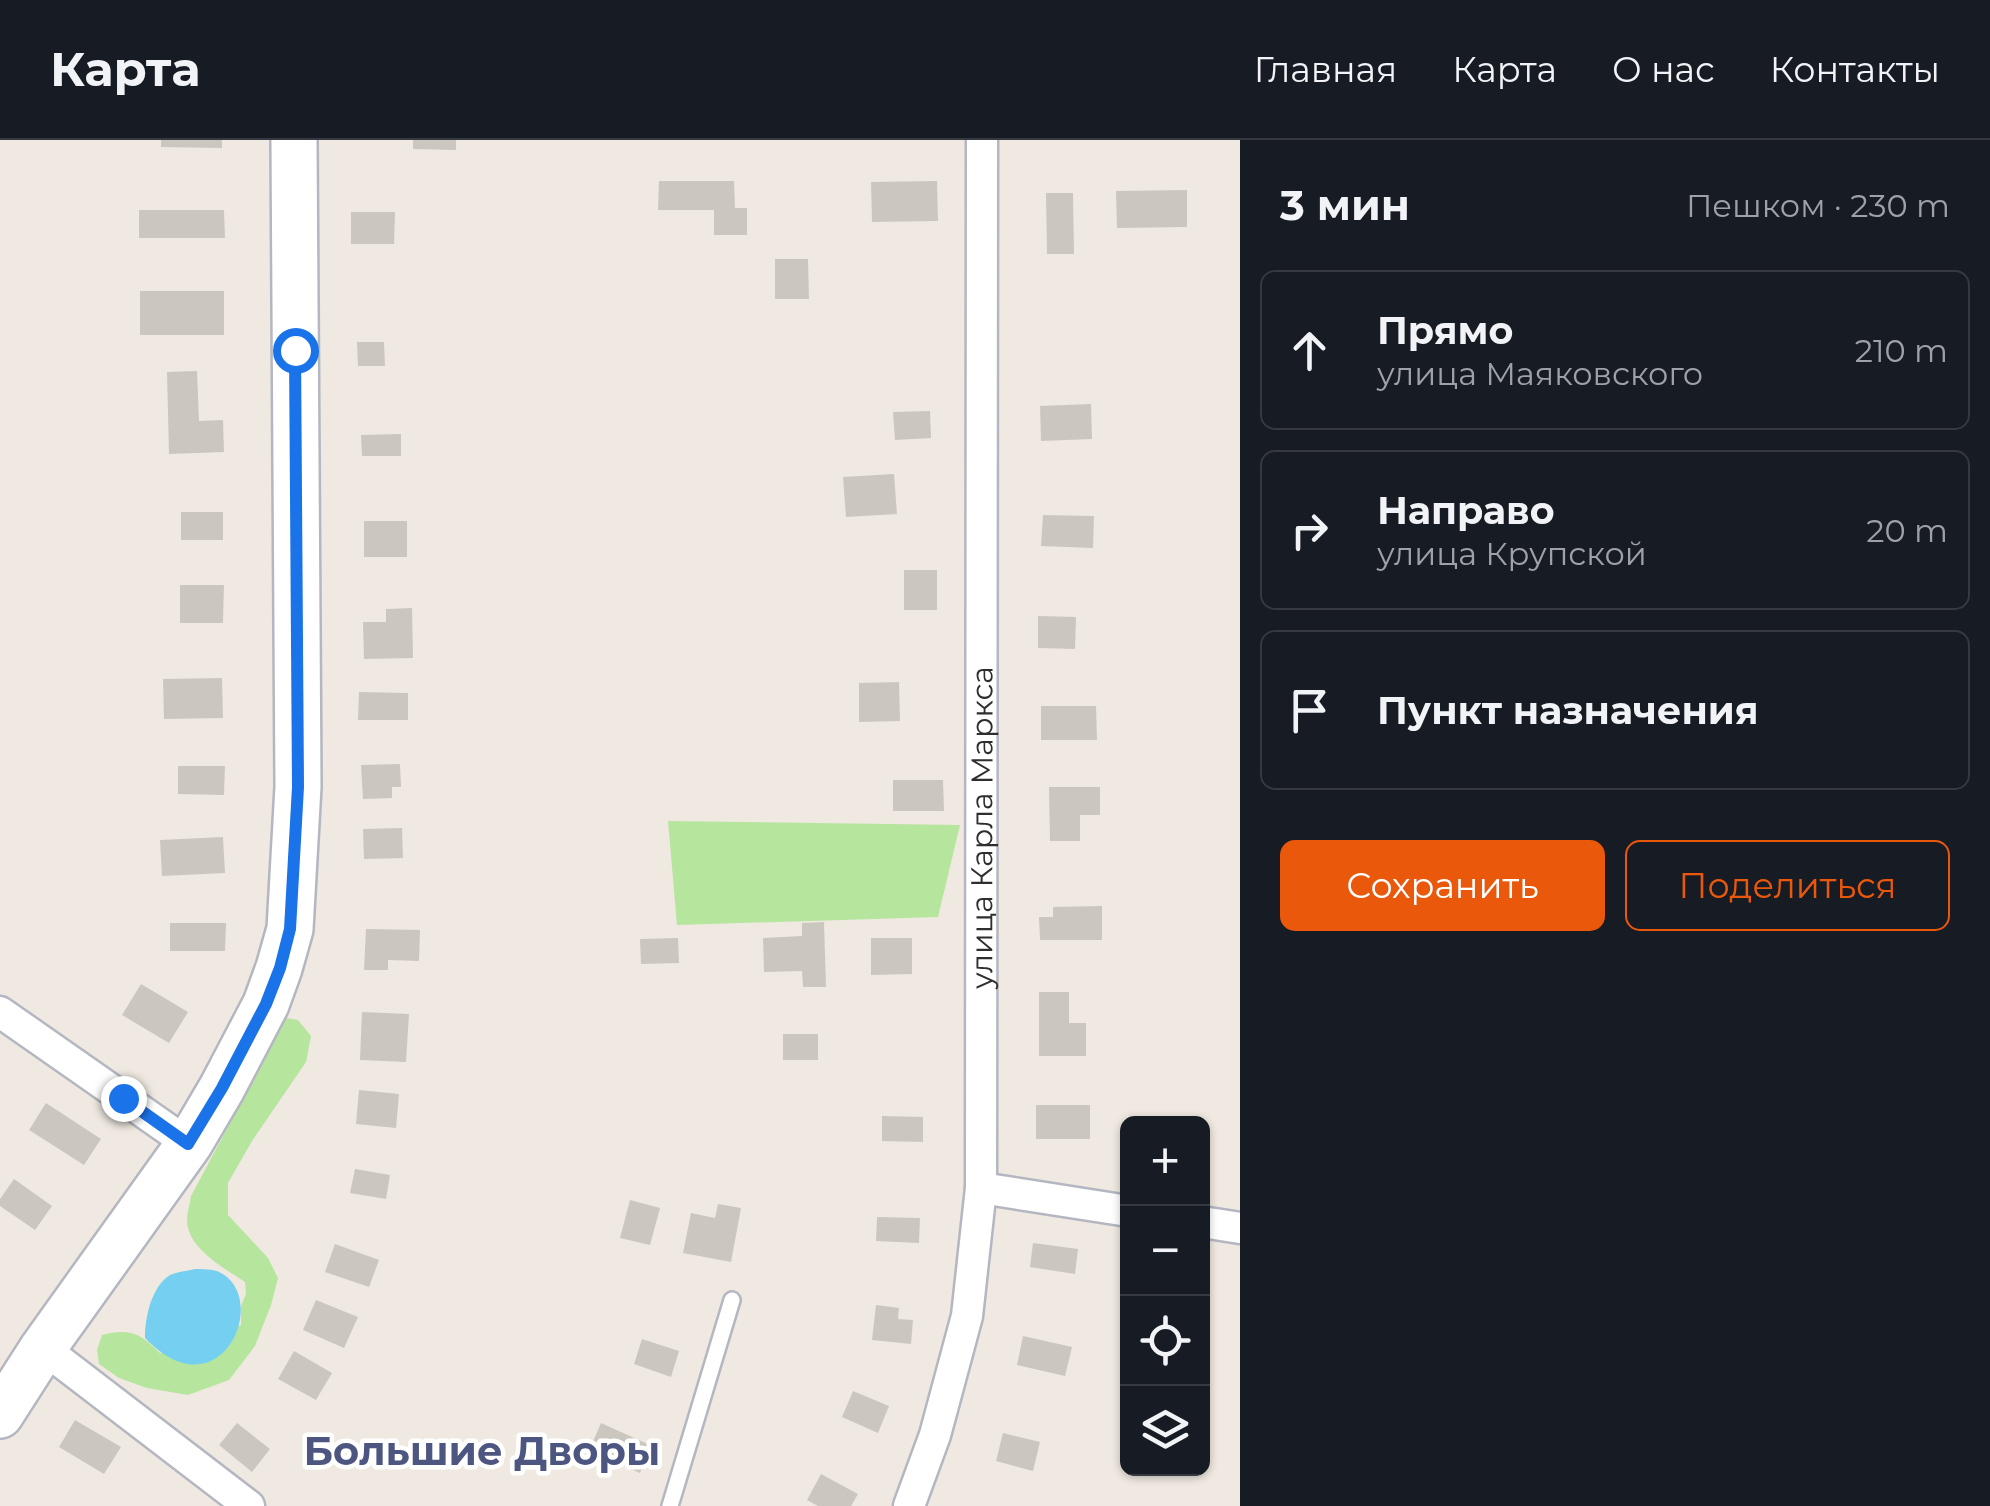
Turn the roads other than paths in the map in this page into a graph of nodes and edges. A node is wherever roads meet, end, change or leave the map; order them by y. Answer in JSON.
{"nodes":[{"id":1,"x":294,"y":140,"type":"edge"},
{"id":2,"x":982,"y":140,"type":"edge"},
{"id":3,"x":0,"y":1012,"type":"edge"},
{"id":4,"x":188,"y":1144,"type":"junction"},
{"id":5,"x":981,"y":1188,"type":"junction"},
{"id":6,"x":1120,"y":1210,"type":"edge"},
{"id":7,"x":1210,"y":1223,"type":"edge"},
{"id":8,"x":1240,"y":1228,"type":"edge"},
{"id":9,"x":732,"y":1300,"type":"dead end"},
{"id":10,"x":43,"y":1348,"type":"junction"},
{"id":11,"x":0,"y":1414,"type":"edge"},
{"id":12,"x":248,"y":1506,"type":"edge"},
{"id":13,"x":670,"y":1506,"type":"edge"},
{"id":14,"x":909,"y":1506,"type":"edge"}],
"edges":[{"from":1,"to":4,"type":"street"},
{"from":2,"to":5,"type":"street","name":"улица Карла Маркса"},
{"from":3,"to":4,"type":"street"},
{"from":4,"to":10,"type":"street"},
{"from":5,"to":6,"type":"street"},
{"from":5,"to":14,"type":"street","name":"улица Карла Маркса"},
{"from":7,"to":8,"type":"street"},
{"from":9,"to":13,"type":"lane"},
{"from":10,"to":11,"type":"street"},
{"from":10,"to":12,"type":"street"}]}
